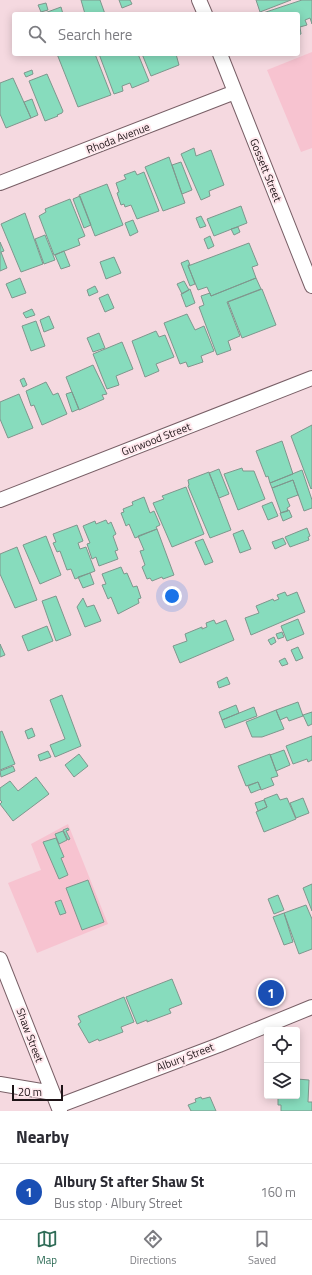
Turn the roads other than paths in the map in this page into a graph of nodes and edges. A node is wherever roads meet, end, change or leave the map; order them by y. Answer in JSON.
{"nodes":[{"id":1,"x":199,"y":0,"type":"edge"},
{"id":2,"x":204,"y":12,"type":"edge"},
{"id":3,"x":221,"y":56,"type":"edge"},
{"id":4,"x":235,"y":92,"type":"junction"},
{"id":5,"x":0,"y":183,"type":"edge"},
{"id":6,"x":312,"y":286,"type":"edge"},
{"id":7,"x":312,"y":378,"type":"edge"},
{"id":8,"x":0,"y":500,"type":"edge"},
{"id":9,"x":0,"y":959,"type":"edge"},
{"id":10,"x":312,"y":1006,"type":"edge"},
{"id":11,"x":0,"y":1084,"type":"edge"},
{"id":12,"x":53,"y":1093,"type":"junction"},
{"id":13,"x":59,"y":1109,"type":"edge"}],
"edges":[{"from":1,"to":2,"type":"street"},
{"from":3,"to":4,"type":"street","name":"Gossett Street"},
{"from":4,"to":5,"type":"street","name":"Rhoda Avenue"},
{"from":4,"to":6,"type":"street","name":"Gossett Street"},
{"from":7,"to":8,"type":"street","name":"Gurwood Street"},
{"from":9,"to":12,"type":"street","name":"Shaw Street"},
{"from":10,"to":13,"type":"street","name":"Albury Street"},
{"from":11,"to":12,"type":"street"},
{"from":12,"to":13,"type":"street","name":"Shaw Street"}]}
